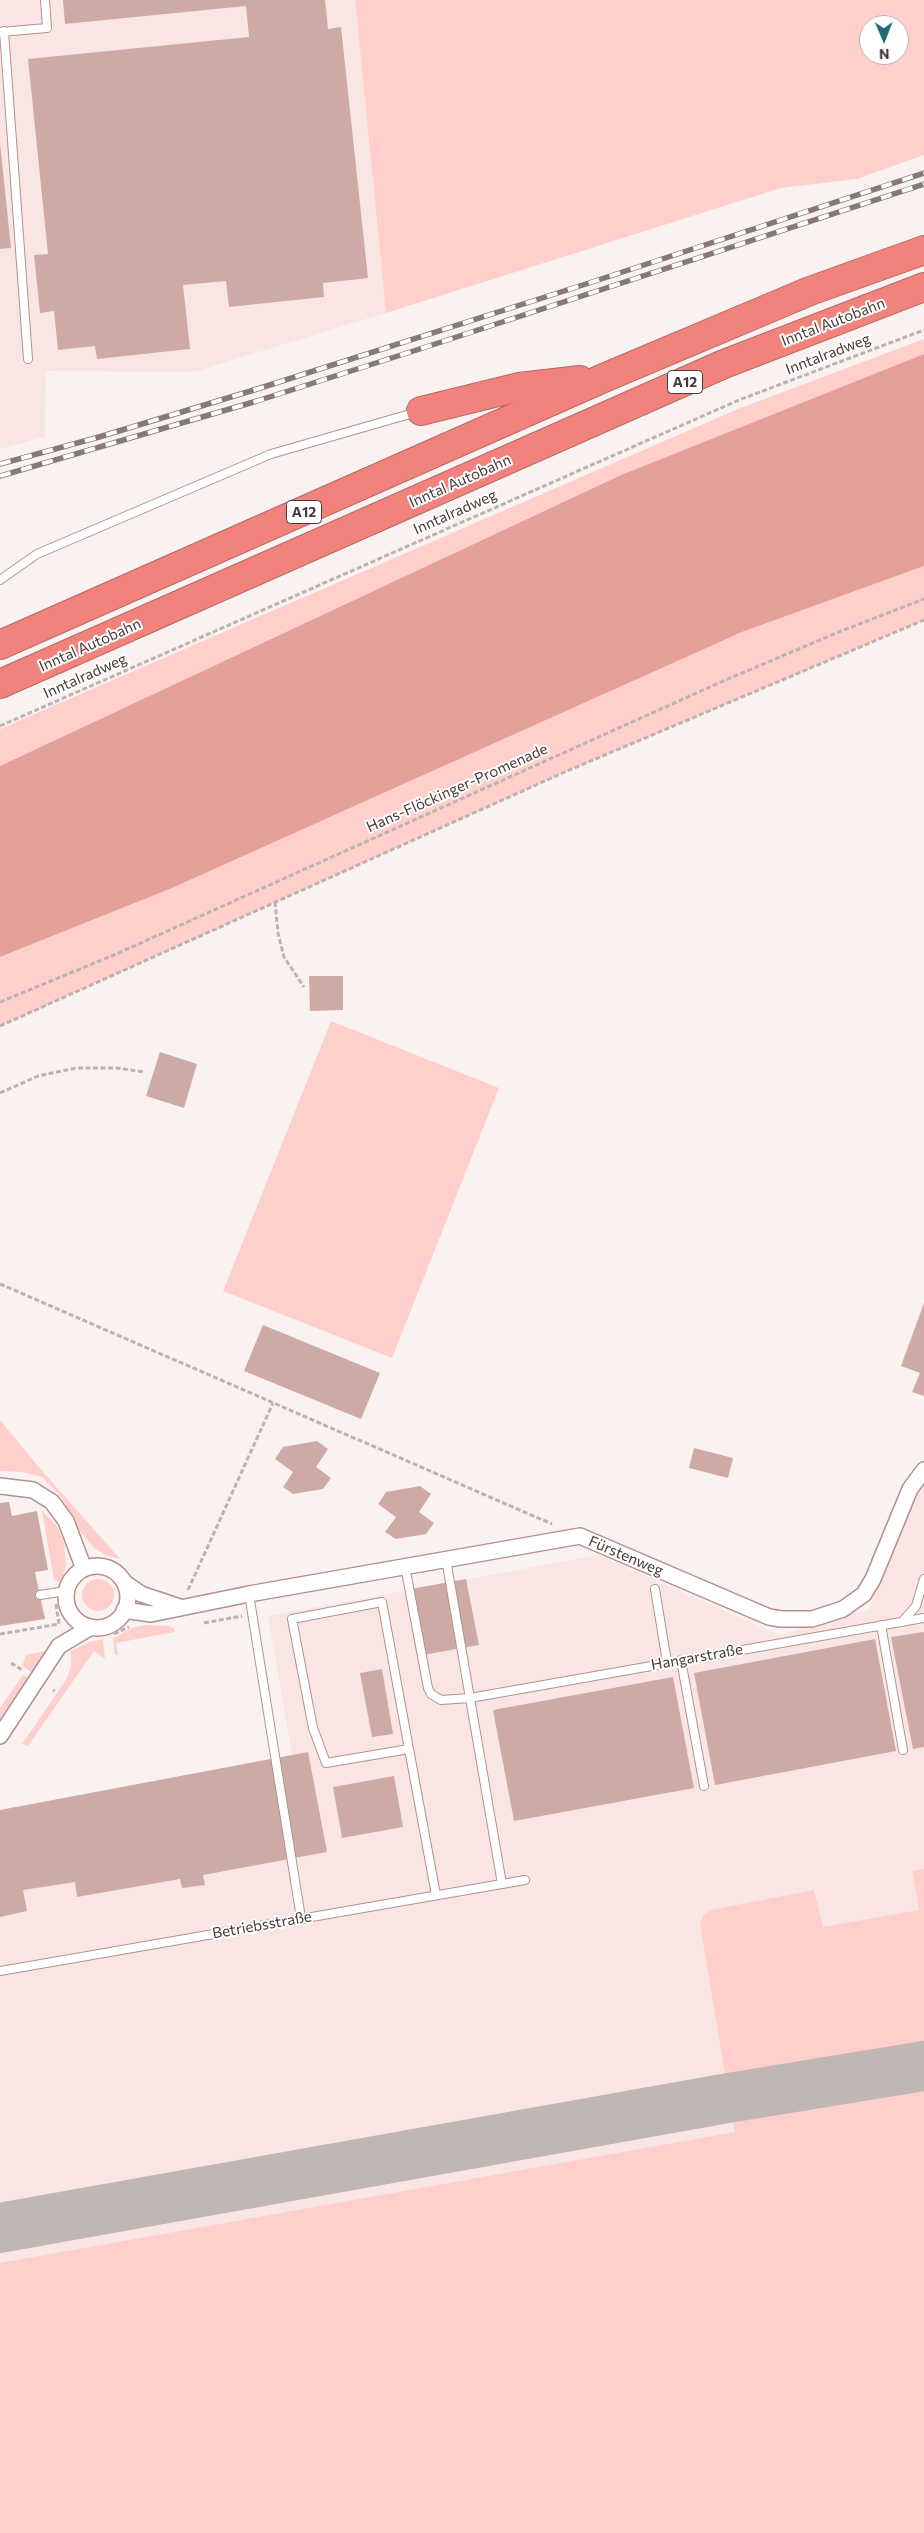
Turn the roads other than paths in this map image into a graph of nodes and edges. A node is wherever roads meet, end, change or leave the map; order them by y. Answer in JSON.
{"nodes":[{"id":1,"x":44,"y":0,"type":"edge"},
{"id":2,"x":2,"y":32,"type":"edge"},
{"id":3,"x":924,"y":250,"type":"edge"},
{"id":4,"x":924,"y":287,"type":"edge"},
{"id":5,"x":28,"y":359,"type":"dead end"},
{"id":6,"x":606,"y":377,"type":"junction"},
{"id":7,"x":421,"y":410,"type":"joint"},
{"id":8,"x":0,"y":580,"type":"edge"},
{"id":9,"x":0,"y":645,"type":"edge"},
{"id":10,"x":0,"y":684,"type":"edge"},
{"id":11,"x":924,"y":1470,"type":"edge"},
{"id":12,"x":0,"y":1486,"type":"edge"},
{"id":13,"x":446,"y":1558,"type":"junction"},
{"id":14,"x":405,"y":1566,"type":"junction"},
{"id":15,"x":84,"y":1569,"type":"junction"},
{"id":16,"x":924,"y":1579,"type":"edge"},
{"id":17,"x":125,"y":1583,"type":"junction"},
{"id":18,"x":655,"y":1590,"type":"dead end"},
{"id":19,"x":61,"y":1594,"type":"junction"},
{"id":20,"x":249,"y":1594,"type":"junction"},
{"id":21,"x":40,"y":1595,"type":"dead end"},
{"id":22,"x":180,"y":1607,"type":"junction"},
{"id":23,"x":124,"y":1610,"type":"junction"},
{"id":24,"x":924,"y":1618,"type":"edge"},
{"id":25,"x":902,"y":1622,"type":"junction"},
{"id":26,"x":882,"y":1625,"type":"junction"},
{"id":27,"x":91,"y":1627,"type":"junction"},
{"id":28,"x":681,"y":1660,"type":"junction"},
{"id":29,"x":667,"y":1662,"type":"junction"},
{"id":30,"x":470,"y":1698,"type":"junction"},
{"id":31,"x":0,"y":1736,"type":"edge"},
{"id":32,"x":409,"y":1749,"type":"junction"},
{"id":33,"x":903,"y":1750,"type":"dead end"},
{"id":34,"x":704,"y":1786,"type":"dead end"},
{"id":35,"x":525,"y":1880,"type":"dead end"},
{"id":36,"x":502,"y":1884,"type":"junction"},
{"id":37,"x":436,"y":1895,"type":"junction"},
{"id":38,"x":301,"y":1918,"type":"junction"},
{"id":39,"x":0,"y":1972,"type":"edge"}],
"edges":[{"from":1,"to":2,"type":"lane"},
{"from":2,"to":5,"type":"lane"},
{"from":3,"to":6,"type":"highway","number":"A12"},
{"from":4,"to":10,"type":"highway","name":"Inntal Autobahn","number":"A12"},
{"from":6,"to":7,"type":"highway"},
{"from":6,"to":9,"type":"highway","number":"A12"},
{"from":7,"to":8,"type":"lane"},
{"from":11,"to":13,"type":"street","name":"Fürstenweg"},
{"from":12,"to":15,"type":"street"},
{"from":13,"to":14,"type":"street","name":"Fürstenweg"},
{"from":13,"to":30,"type":"lane"},
{"from":14,"to":20,"type":"street","name":"Fürstenweg"},
{"from":14,"to":30,"type":"lane","name":"Hangarstraße"},
{"from":15,"to":17,"type":"street"},
{"from":15,"to":19,"type":"street"},
{"from":16,"to":25,"type":"lane"},
{"from":17,"to":22,"type":"street","name":"Fürstenweg"},
{"from":17,"to":23,"type":"street"},
{"from":18,"to":29,"type":"lane"},
{"from":19,"to":21,"type":"lane"},
{"from":19,"to":27,"type":"street"},
{"from":20,"to":22,"type":"street","name":"Fürstenweg"},
{"from":20,"to":38,"type":"lane"},
{"from":22,"to":23,"type":"street","name":"Fürstenweg"},
{"from":23,"to":27,"type":"street"},
{"from":24,"to":25,"type":"lane","name":"Hangarstraße"},
{"from":25,"to":26,"type":"lane","name":"Hangarstraße"},
{"from":26,"to":28,"type":"lane","name":"Hangarstraße"},
{"from":26,"to":33,"type":"lane"},
{"from":27,"to":31,"type":"street"},
{"from":28,"to":29,"type":"lane","name":"Hangarstraße"},
{"from":28,"to":34,"type":"lane"},
{"from":29,"to":30,"type":"lane","name":"Hangarstraße"},
{"from":30,"to":36,"type":"lane"},
{"from":32,"to":32,"type":"lane"},
{"from":32,"to":37,"type":"lane"},
{"from":35,"to":36,"type":"lane","name":"Betriebsstraße"},
{"from":36,"to":37,"type":"lane","name":"Betriebsstraße"},
{"from":37,"to":38,"type":"lane","name":"Betriebsstraße"},
{"from":38,"to":39,"type":"lane","name":"Betriebsstraße"}]}
